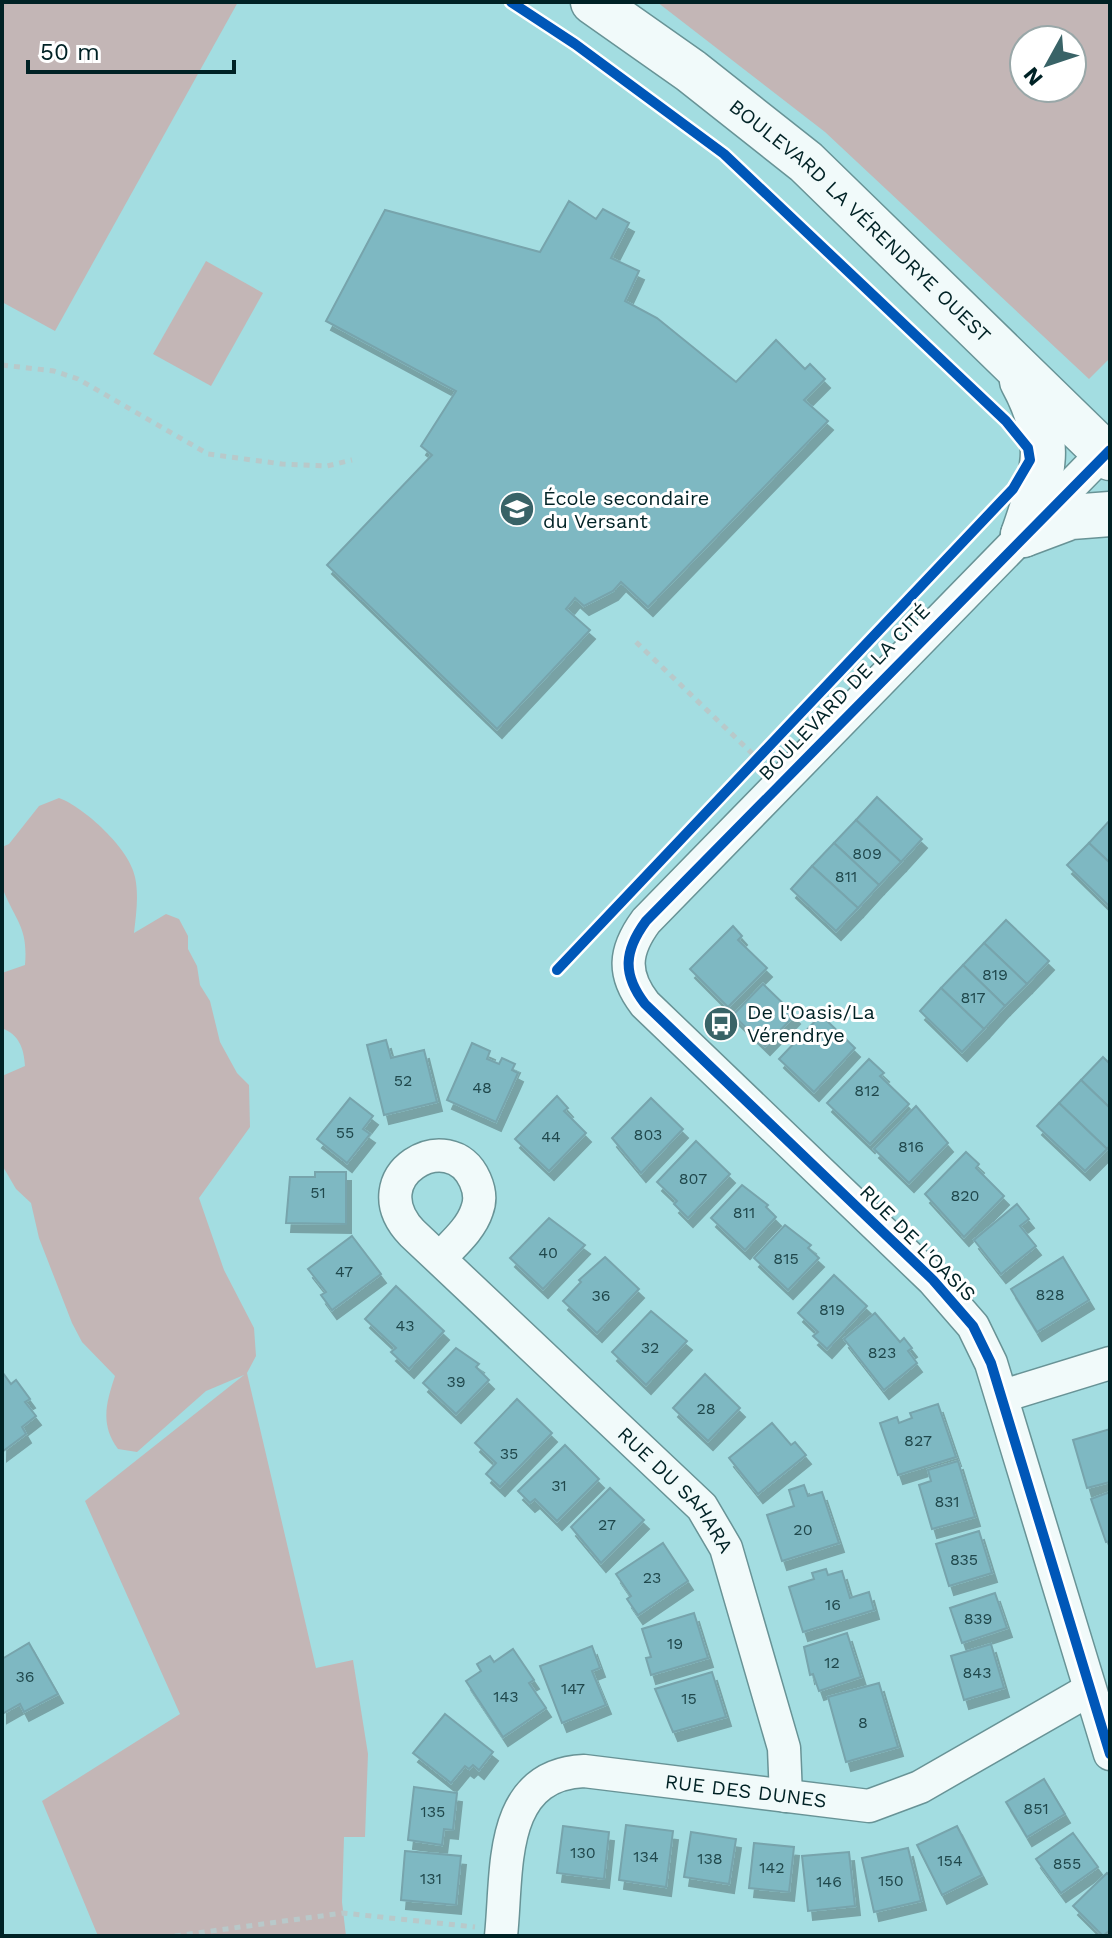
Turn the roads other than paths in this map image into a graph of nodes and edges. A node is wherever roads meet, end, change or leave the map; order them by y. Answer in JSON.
{"nodes":[{"id":1,"x":593,"y":2,"type":"edge"},
{"id":2,"x":1009,"y":358,"type":"junction"},
{"id":3,"x":1107,"y":455,"type":"edge"},
{"id":4,"x":1110,"y":514,"type":"edge"},
{"id":5,"x":1023,"y":535,"type":"junction"},
{"id":6,"x":626,"y":966,"type":"joint"},
{"id":7,"x":440,"y":1258,"type":"dead end"},
{"id":8,"x":1110,"y":1363,"type":"edge"},
{"id":9,"x":1003,"y":1396,"type":"junction"},
{"id":10,"x":1089,"y":1690,"type":"junction"},
{"id":11,"x":1110,"y":1754,"type":"edge"},
{"id":12,"x":786,"y":1796,"type":"junction"},
{"id":13,"x":501,"y":1933,"type":"edge"}],
"edges":[{"from":1,"to":2,"type":"main road","name":"BOULEVARD LA VÉRENDRYE OUEST"},
{"from":2,"to":3,"type":"main road","name":"BOULEVARD LA VÉRENDRYE OUEST"},
{"from":2,"to":5,"type":"main road"},
{"from":3,"to":5,"type":"street","name":"BOULEVARD DE LA CITÉ"},
{"from":4,"to":5,"type":"main road"},
{"from":5,"to":6,"type":"street","name":"BOULEVARD DE LA CITÉ"},
{"from":6,"to":9,"type":"street","name":"RUE DE L'OASIS"},
{"from":7,"to":12,"type":"street","name":"RUE DU SAHARA"},
{"from":8,"to":9,"type":"street"},
{"from":9,"to":10,"type":"street","name":"RUE DE L'OASIS"},
{"from":10,"to":11,"type":"street","name":"RUE DE L'OASIS"},
{"from":10,"to":12,"type":"street","name":"RUE DES DUNES"},
{"from":12,"to":13,"type":"street","name":"RUE DES DUNES"}]}
